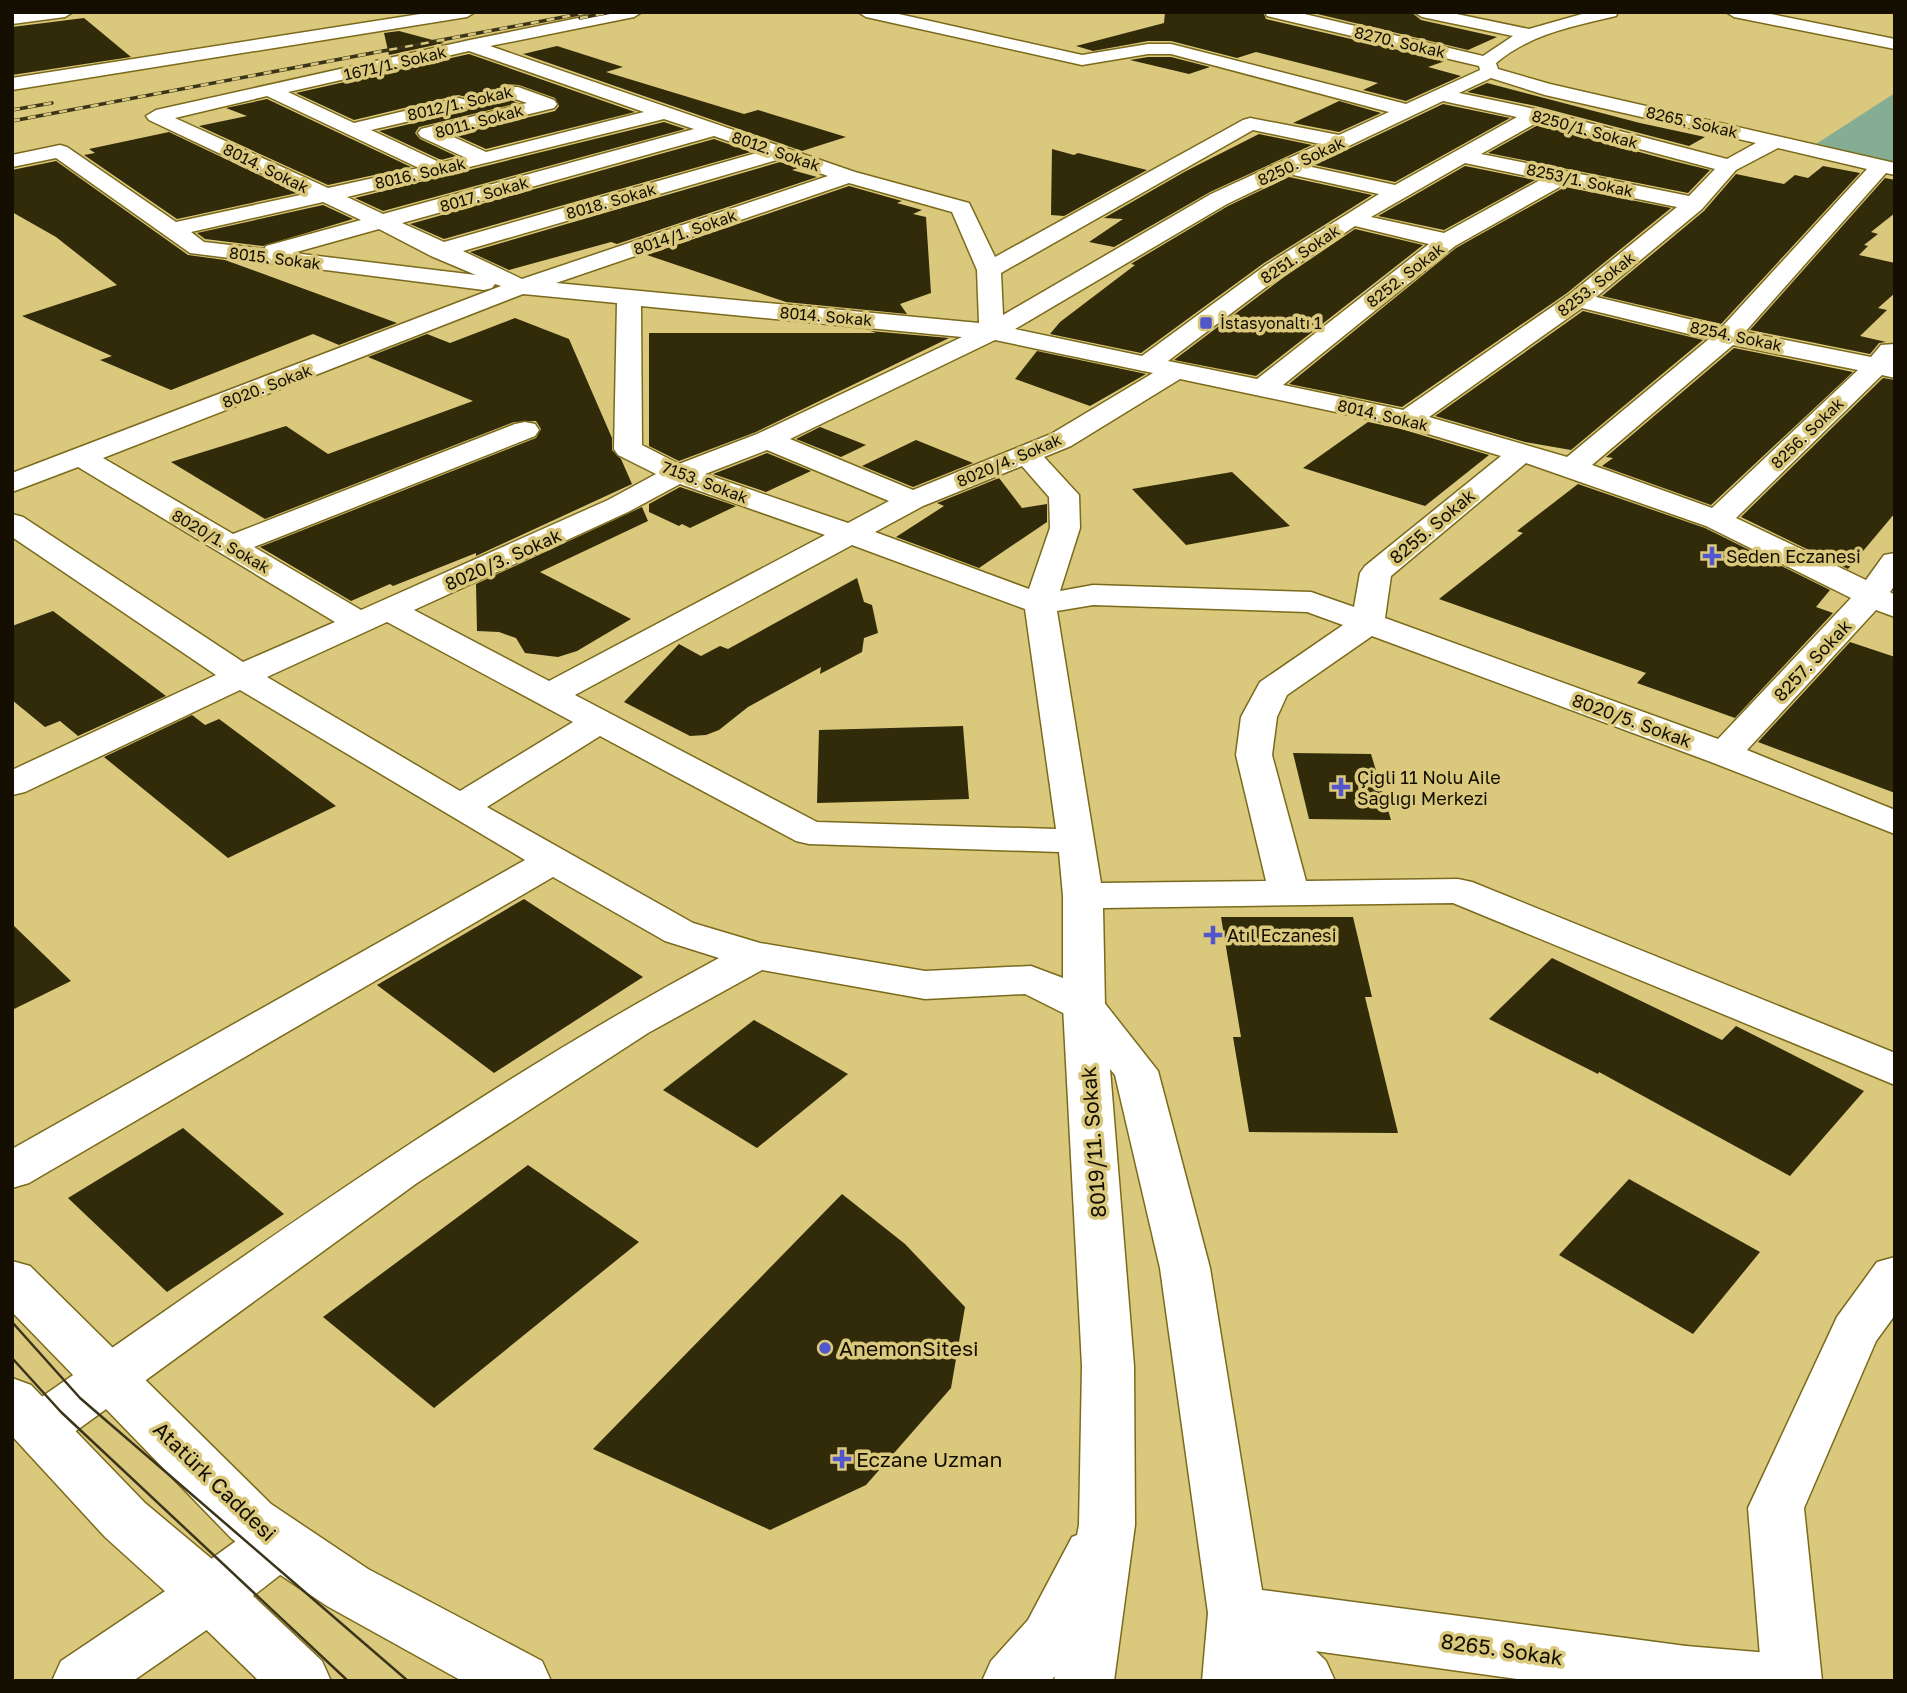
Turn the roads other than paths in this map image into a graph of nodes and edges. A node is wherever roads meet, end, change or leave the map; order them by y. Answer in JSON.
{"nodes":[{"id":1,"x":65,"y":12,"type":"edge"},
{"id":2,"x":467,"y":12,"type":"edge"},
{"id":3,"x":634,"y":12,"type":"edge"},
{"id":4,"x":866,"y":12,"type":"edge"},
{"id":5,"x":1273,"y":12,"type":"edge"},
{"id":6,"x":1422,"y":12,"type":"edge"},
{"id":7,"x":1610,"y":12,"type":"edge"},
{"id":8,"x":1734,"y":12,"type":"edge"},
{"id":9,"x":1764,"y":12,"type":"edge"},
{"id":10,"x":1530,"y":15,"type":"dead end"},
{"id":11,"x":12,"y":19,"type":"edge"},
{"id":12,"x":1568,"y":23,"type":"junction"},
{"id":13,"x":1532,"y":36,"type":"junction"},
{"id":14,"x":1895,"y":38,"type":"edge"},
{"id":15,"x":1895,"y":44,"type":"edge"},
{"id":16,"x":470,"y":45,"type":"junction"},
{"id":17,"x":1489,"y":67,"type":"junction"},
{"id":18,"x":568,"y":78,"type":"junction"},
{"id":19,"x":12,"y":84,"type":"edge"},
{"id":20,"x":271,"y":91,"type":"junction"},
{"id":21,"x":505,"y":93,"type":"joint"},
{"id":22,"x":1440,"y":95,"type":"junction"},
{"id":23,"x":471,"y":101,"type":"dead end"},
{"id":24,"x":1409,"y":111,"type":"junction"},
{"id":25,"x":667,"y":112,"type":"junction"},
{"id":26,"x":1535,"y":115,"type":"junction"},
{"id":27,"x":156,"y":116,"type":"joint"},
{"id":28,"x":352,"y":129,"type":"junction"},
{"id":29,"x":714,"y":130,"type":"junction"},
{"id":30,"x":1776,"y":141,"type":"junction"},
{"id":31,"x":1342,"y":142,"type":"junction"},
{"id":32,"x":783,"y":152,"type":"junction"},
{"id":33,"x":1465,"y":157,"type":"junction"},
{"id":34,"x":483,"y":158,"type":"junction"},
{"id":35,"x":12,"y":161,"type":"edge"},
{"id":36,"x":1729,"y":166,"type":"junction"},
{"id":37,"x":1889,"y":167,"type":"edge"},
{"id":38,"x":1290,"y":168,"type":"junction"},
{"id":39,"x":438,"y":169,"type":"junction"},
{"id":40,"x":849,"y":176,"type":"junction"},
{"id":41,"x":1562,"y":177,"type":"junction"},
{"id":42,"x":1397,"y":192,"type":"junction"},
{"id":43,"x":324,"y":196,"type":"junction"},
{"id":44,"x":1695,"y":204,"type":"junction"},
{"id":45,"x":1352,"y":219,"type":"junction"},
{"id":46,"x":382,"y":223,"type":"junction"},
{"id":47,"x":172,"y":230,"type":"junction"},
{"id":48,"x":1447,"y":241,"type":"junction"},
{"id":49,"x":439,"y":251,"type":"junction"},
{"id":50,"x":254,"y":256,"type":"junction"},
{"id":51,"x":989,"y":270,"type":"junction"},
{"id":52,"x":521,"y":287,"type":"junction"},
{"id":53,"x":629,"y":297,"type":"junction"},
{"id":54,"x":1578,"y":300,"type":"junction"},
{"id":55,"x":992,"y":332,"type":"junction"},
{"id":56,"x":1728,"y":336,"type":"junction"},
{"id":57,"x":1895,"y":343,"type":"edge"},
{"id":58,"x":1145,"y":366,"type":"junction"},
{"id":59,"x":1886,"y":368,"type":"edge"},
{"id":60,"x":1174,"y":372,"type":"junction"},
{"id":61,"x":1260,"y":390,"type":"junction"},
{"id":62,"x":1408,"y":419,"type":"junction"},
{"id":63,"x":525,"y":430,"type":"dead end"},
{"id":64,"x":767,"y":440,"type":"junction"},
{"id":65,"x":1521,"y":453,"type":"junction"},
{"id":66,"x":1026,"y":454,"type":"junction"},
{"id":67,"x":82,"y":458,"type":"junction"},
{"id":68,"x":1572,"y":468,"type":"junction"},
{"id":69,"x":678,"y":474,"type":"junction"},
{"id":70,"x":12,"y":484,"type":"edge"},
{"id":71,"x":913,"y":500,"type":"junction"},
{"id":72,"x":1717,"y":520,"type":"junction"},
{"id":73,"x":12,"y":523,"type":"edge"},
{"id":74,"x":849,"y":533,"type":"junction"},
{"id":75,"x":230,"y":546,"type":"junction"},
{"id":76,"x":1895,"y":562,"type":"edge"},
{"id":77,"x":1882,"y":602,"type":"edge"},
{"id":78,"x":1040,"y":604,"type":"junction"},
{"id":79,"x":374,"y":617,"type":"junction"},
{"id":80,"x":1368,"y":623,"type":"junction"},
{"id":81,"x":241,"y":676,"type":"junction"},
{"id":82,"x":548,"y":696,"type":"junction"},
{"id":83,"x":598,"y":722,"type":"junction"},
{"id":84,"x":1724,"y":754,"type":"junction"},
{"id":85,"x":12,"y":784,"type":"edge"},
{"id":86,"x":460,"y":807,"type":"junction"},
{"id":87,"x":1895,"y":823,"type":"edge"},
{"id":88,"x":1077,"y":841,"type":"junction"},
{"id":89,"x":552,"y":861,"type":"junction"},
{"id":90,"x":1289,"y":893,"type":"junction"},
{"id":91,"x":1083,"y":896,"type":"junction"},
{"id":92,"x":756,"y":956,"type":"junction"},
{"id":93,"x":1084,"y":1006,"type":"junction"},
{"id":94,"x":1895,"y":1070,"type":"edge"},
{"id":95,"x":12,"y":1171,"type":"edge"},
{"id":96,"x":1895,"y":1276,"type":"edge"},
{"id":97,"x":12,"y":1280,"type":"edge"},
{"id":98,"x":110,"y":1376,"type":"junction"},
{"id":99,"x":26,"y":1414,"type":"edge"},
{"id":100,"x":1107,"y":1525,"type":"junction"},
{"id":101,"x":278,"y":1543,"type":"junction"},
{"id":102,"x":211,"y":1594,"type":"junction"},
{"id":103,"x":1237,"y":1613,"type":"junction"},
{"id":104,"x":1686,"y":1677,"type":"edge"},
{"id":105,"x":82,"y":1681,"type":"edge"},
{"id":106,"x":301,"y":1681,"type":"edge"},
{"id":107,"x":521,"y":1681,"type":"edge"},
{"id":108,"x":1012,"y":1681,"type":"edge"},
{"id":109,"x":1084,"y":1681,"type":"edge"},
{"id":110,"x":1232,"y":1681,"type":"edge"},
{"id":111,"x":1305,"y":1681,"type":"edge"},
{"id":112,"x":1769,"y":1681,"type":"edge"},
{"id":113,"x":1792,"y":1681,"type":"edge"}],
"edges":[{"from":1,"to":11,"type":"main road"},
{"from":2,"to":19,"type":"main road"},
{"from":3,"to":16,"type":"main road","name":"1671/1. Sokak"},
{"from":4,"to":24,"type":"main road"},
{"from":5,"to":17,"type":"main road","name":"8270. Sokak"},
{"from":6,"to":13,"type":"main road"},
{"from":7,"to":12,"type":"main road","name":"8250. Sokak"},
{"from":8,"to":15,"type":"main road"},
{"from":9,"to":14,"type":"main road"},
{"from":10,"to":12,"type":"main road"},
{"from":12,"to":13,"type":"main road","name":"8250. Sokak"},
{"from":13,"to":17,"type":"main road","name":"8250. Sokak"},
{"from":16,"to":18,"type":"main road","name":"8012. Sokak"},
{"from":16,"to":20,"type":"main road","name":"1671/1. Sokak"},
{"from":17,"to":22,"type":"main road","name":"8250. Sokak"},
{"from":17,"to":30,"type":"main road","name":"8265. Sokak"},
{"from":18,"to":21,"type":"main road","name":"8012/1. Sokak"},
{"from":18,"to":25,"type":"main road","name":"8012. Sokak"},
{"from":20,"to":27,"type":"main road","name":"1671/1. Sokak"},
{"from":20,"to":28,"type":"main road"},
{"from":21,"to":34,"type":"main road","name":"8011. Sokak"},
{"from":22,"to":24,"type":"main road","name":"8250. Sokak"},
{"from":22,"to":26,"type":"main road","name":"8250/1. Sokak"},
{"from":23,"to":28,"type":"main road","name":"8012/1. Sokak"},
{"from":24,"to":31,"type":"main road","name":"8250. Sokak"},
{"from":25,"to":29,"type":"main road","name":"8012. Sokak"},
{"from":25,"to":34,"type":"main road","name":"8016. Sokak"},
{"from":26,"to":33,"type":"main road","name":"8251. Sokak"},
{"from":26,"to":36,"type":"main road","name":"8250/1. Sokak"},
{"from":27,"to":43,"type":"main road","name":"8014. Sokak"},
{"from":28,"to":39,"type":"main road"},
{"from":29,"to":32,"type":"main road","name":"8012. Sokak"},
{"from":29,"to":46,"type":"main road","name":"8017. Sokak"},
{"from":30,"to":36,"type":"main road","name":"8253. Sokak"},
{"from":30,"to":37,"type":"main road","name":"8265. Sokak"},
{"from":31,"to":38,"type":"main road","name":"8250. Sokak"},
{"from":31,"to":51,"type":"main road"},
{"from":32,"to":40,"type":"main road","name":"8012. Sokak"},
{"from":32,"to":49,"type":"main road","name":"8018. Sokak"},
{"from":33,"to":41,"type":"main road","name":"8253/1. Sokak"},
{"from":33,"to":42,"type":"main road","name":"8251. Sokak"},
{"from":34,"to":39,"type":"main road","name":"8016. Sokak"},
{"from":35,"to":47,"type":"main road","name":"8015. Sokak"},
{"from":36,"to":44,"type":"main road","name":"8253. Sokak"},
{"from":37,"to":56,"type":"main road"},
{"from":38,"to":42,"type":"main road"},
{"from":38,"to":55,"type":"main road","name":"8250. Sokak"},
{"from":39,"to":43,"type":"main road","name":"8016. Sokak"},
{"from":40,"to":51,"type":"main road","name":"8012. Sokak"},
{"from":40,"to":52,"type":"main road","name":"8014/1. Sokak"},
{"from":41,"to":44,"type":"main road","name":"8253/1. Sokak"},
{"from":41,"to":48,"type":"main road","name":"8252. Sokak"},
{"from":42,"to":45,"type":"main road","name":"8251. Sokak"},
{"from":43,"to":46,"type":"main road","name":"8014. Sokak"},
{"from":43,"to":47,"type":"main road","name":"8016. Sokak"},
{"from":44,"to":54,"type":"main road","name":"8253. Sokak"},
{"from":45,"to":48,"type":"main road"},
{"from":45,"to":58,"type":"main road","name":"8251. Sokak"},
{"from":46,"to":49,"type":"main road","name":"8014. Sokak"},
{"from":46,"to":50,"type":"main road","name":"8017. Sokak"},
{"from":47,"to":50,"type":"main road","name":"8015. Sokak"},
{"from":48,"to":61,"type":"main road","name":"8252. Sokak"},
{"from":49,"to":52,"type":"main road","name":"8014. Sokak"},
{"from":50,"to":52,"type":"main road","name":"8015. Sokak"},
{"from":51,"to":55,"type":"main road","name":"8012. Sokak"},
{"from":52,"to":53,"type":"main road","name":"8014. Sokak"},
{"from":52,"to":67,"type":"main road","name":"8020. Sokak"},
{"from":53,"to":55,"type":"main road","name":"8014. Sokak"},
{"from":53,"to":69,"type":"main road","name":"7153. Sokak"},
{"from":54,"to":56,"type":"main road","name":"8254. Sokak"},
{"from":54,"to":62,"type":"main road","name":"8253. Sokak"},
{"from":55,"to":58,"type":"main road","name":"8014. Sokak"},
{"from":55,"to":64,"type":"main road","name":"8020/3. Sokak"},
{"from":56,"to":59,"type":"main road","name":"8254. Sokak"},
{"from":56,"to":68,"type":"main road"},
{"from":57,"to":59,"type":"main road","name":"8256. Sokak"},
{"from":58,"to":60,"type":"main road","name":"8014. Sokak"},
{"from":59,"to":72,"type":"main road","name":"8256. Sokak"},
{"from":60,"to":61,"type":"main road","name":"8014. Sokak"},
{"from":60,"to":66,"type":"main road","name":"8020/4. Sokak"},
{"from":61,"to":62,"type":"main road","name":"8014. Sokak"},
{"from":62,"to":65,"type":"main road","name":"8014. Sokak"},
{"from":63,"to":75,"type":"main road"},
{"from":64,"to":69,"type":"main road","name":"8020/3. Sokak"},
{"from":64,"to":71,"type":"main road"},
{"from":65,"to":68,"type":"main road","name":"8014. Sokak"},
{"from":65,"to":80,"type":"main road","name":"8255. Sokak"},
{"from":66,"to":71,"type":"main road","name":"8020/4. Sokak"},
{"from":66,"to":78,"type":"main road"},
{"from":67,"to":70,"type":"main road","name":"8020. Sokak"},
{"from":67,"to":75,"type":"main road","name":"8020/1. Sokak"},
{"from":68,"to":72,"type":"main road","name":"8014. Sokak"},
{"from":69,"to":74,"type":"main road","name":"7153. Sokak"},
{"from":69,"to":79,"type":"main road","name":"8020/3. Sokak"},
{"from":71,"to":74,"type":"main road","name":"8020/4. Sokak"},
{"from":72,"to":77,"type":"main road","name":"8014. Sokak"},
{"from":73,"to":81,"type":"main road"},
{"from":74,"to":78,"type":"main road","name":"7153. Sokak"},
{"from":74,"to":82,"type":"main road","name":"8020/4. Sokak"},
{"from":75,"to":79,"type":"main road","name":"8020/1. Sokak"},
{"from":76,"to":77,"type":"main road","name":"8257. Sokak"},
{"from":77,"to":84,"type":"main road","name":"8257. Sokak"},
{"from":78,"to":80,"type":"main road","name":"8020/5. Sokak"},
{"from":78,"to":88,"type":"main road","name":"8019/11. Sokak"},
{"from":79,"to":81,"type":"main road","name":"8020/3. Sokak"},
{"from":79,"to":82,"type":"main road","name":"8020/1. Sokak"},
{"from":80,"to":84,"type":"main road","name":"8020/5. Sokak"},
{"from":80,"to":90,"type":"main road"},
{"from":81,"to":85,"type":"main road","name":"8020/3. Sokak"},
{"from":81,"to":86,"type":"main road"},
{"from":82,"to":83,"type":"main road","name":"8020/1. Sokak"},
{"from":83,"to":86,"type":"main road"},
{"from":83,"to":88,"type":"main road","name":"8020/1. Sokak"},
{"from":84,"to":87,"type":"main road","name":"8020/5. Sokak"},
{"from":86,"to":89,"type":"main road"},
{"from":88,"to":91,"type":"main road","name":"8019/11. Sokak"},
{"from":89,"to":92,"type":"main road"},
{"from":89,"to":95,"type":"main road"},
{"from":90,"to":91,"type":"main road"},
{"from":90,"to":94,"type":"main road"},
{"from":91,"to":93,"type":"main road","name":"8019/11. Sokak"},
{"from":92,"to":93,"type":"main road"},
{"from":92,"to":98,"type":"main road"},
{"from":93,"to":100,"type":"main road","name":"8019/11. Sokak"},
{"from":93,"to":103,"type":"main road"},
{"from":96,"to":113,"type":"main road"},
{"from":97,"to":98,"type":"main road","name":"Atatürk Caddesi"},
{"from":98,"to":99,"type":"main road"},
{"from":98,"to":101,"type":"main road","name":"Atatürk Caddesi"},
{"from":99,"to":102,"type":"main road"},
{"from":100,"to":108,"type":"main road"},
{"from":100,"to":109,"type":"main road","name":"8019/11. Sokak"},
{"from":101,"to":102,"type":"main road"},
{"from":101,"to":107,"type":"main road","name":"Atatürk Caddesi"},
{"from":102,"to":105,"type":"main road"},
{"from":102,"to":106,"type":"main road"},
{"from":103,"to":104,"type":"main road","name":"8265. Sokak"},
{"from":103,"to":110,"type":"main road"},
{"from":103,"to":111,"type":"main road"},
{"from":104,"to":112,"type":"main road","name":"8265. Sokak"}]}
